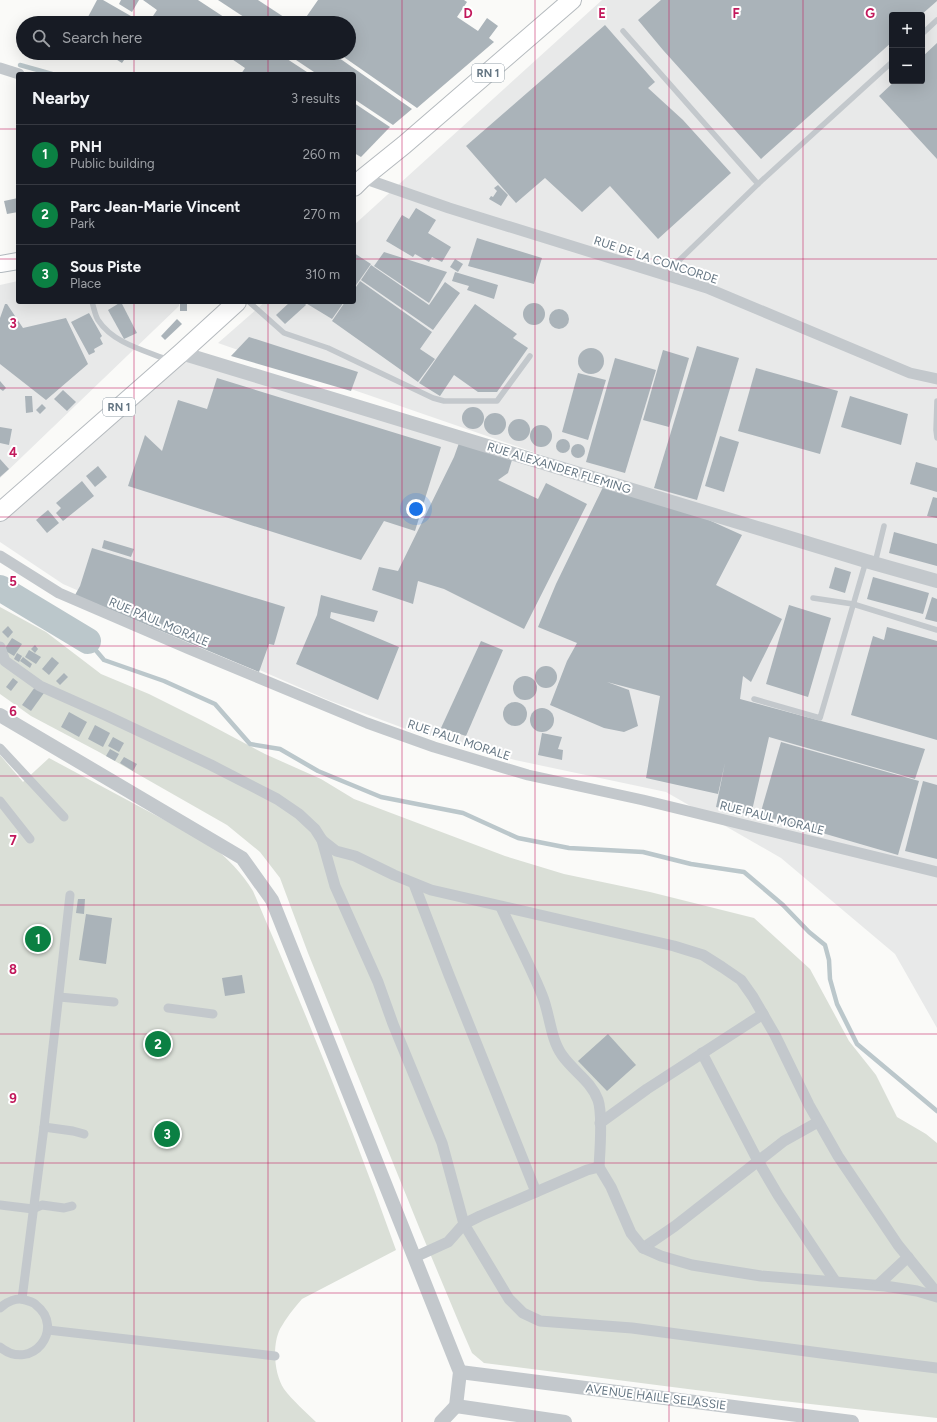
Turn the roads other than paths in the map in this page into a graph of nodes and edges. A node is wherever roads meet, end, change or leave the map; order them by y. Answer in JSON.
{"nodes":[{"id":1,"x":572,"y":0,"type":"edge"},
{"id":2,"x":937,"y":20,"type":"edge"},
{"id":3,"x":622,"y":31,"type":"dead end"},
{"id":4,"x":925,"y":31,"type":"edge"},
{"id":5,"x":889,"y":65,"type":"edge"},
{"id":6,"x":0,"y":68,"type":"edge"},
{"id":7,"x":16,"y":73,"type":"edge"},
{"id":8,"x":357,"y":182,"type":"edge"},
{"id":9,"x":758,"y":184,"type":"junction"},
{"id":10,"x":16,"y":261,"type":"edge"},
{"id":11,"x":0,"y":264,"type":"edge"},
{"id":12,"x":664,"y":276,"type":"junction"},
{"id":13,"x":93,"y":304,"type":"edge"},
{"id":14,"x":235,"y":304,"type":"edge"},
{"id":15,"x":251,"y":304,"type":"edge"},
{"id":16,"x":530,"y":356,"type":"dead end"},
{"id":17,"x":177,"y":357,"type":"junction"},
{"id":18,"x":937,"y":379,"type":"edge"},
{"id":19,"x":937,"y":401,"type":"edge"},
{"id":20,"x":937,"y":438,"type":"edge"},
{"id":21,"x":0,"y":512,"type":"edge"},
{"id":22,"x":884,"y":526,"type":"dead end"},
{"id":23,"x":0,"y":556,"type":"edge"},
{"id":24,"x":871,"y":562,"type":"junction"},
{"id":25,"x":937,"y":581,"type":"edge"},
{"id":26,"x":813,"y":598,"type":"dead end"},
{"id":27,"x":853,"y":604,"type":"junction"},
{"id":28,"x":937,"y":630,"type":"edge"},
{"id":29,"x":0,"y":647,"type":"edge"},
{"id":30,"x":754,"y":699,"type":"dead end"},
{"id":31,"x":0,"y":715,"type":"edge"},
{"id":32,"x":0,"y":748,"type":"edge"},
{"id":33,"x":0,"y":801,"type":"edge"},
{"id":34,"x":64,"y":817,"type":"dead end"},
{"id":35,"x":30,"y":839,"type":"dead end"},
{"id":36,"x":322,"y":840,"type":"junction"},
{"id":37,"x":937,"y":872,"type":"edge"},
{"id":38,"x":414,"y":884,"type":"junction"},
{"id":39,"x":70,"y":895,"type":"dead end"},
{"id":40,"x":501,"y":907,"type":"junction"},
{"id":41,"x":59,"y":997,"type":"junction"},
{"id":42,"x":114,"y":1002,"type":"dead end"},
{"id":43,"x":168,"y":1008,"type":"dead end"},
{"id":44,"x":213,"y":1014,"type":"dead end"},
{"id":45,"x":763,"y":1014,"type":"junction"},
{"id":46,"x":702,"y":1053,"type":"junction"},
{"id":47,"x":818,"y":1122,"type":"junction"},
{"id":48,"x":600,"y":1123,"type":"junction"},
{"id":49,"x":44,"y":1127,"type":"junction"},
{"id":50,"x":84,"y":1134,"type":"dead end"},
{"id":51,"x":758,"y":1161,"type":"junction"},
{"id":52,"x":599,"y":1167,"type":"junction"},
{"id":53,"x":536,"y":1192,"type":"junction"},
{"id":54,"x":0,"y":1205,"type":"edge"},
{"id":55,"x":72,"y":1206,"type":"dead end"},
{"id":56,"x":33,"y":1209,"type":"junction"},
{"id":57,"x":464,"y":1224,"type":"junction"},
{"id":58,"x":643,"y":1248,"type":"junction"},
{"id":59,"x":415,"y":1257,"type":"junction"},
{"id":60,"x":908,"y":1257,"type":"junction"},
{"id":61,"x":835,"y":1281,"type":"junction"},
{"id":62,"x":878,"y":1285,"type":"junction"},
{"id":63,"x":937,"y":1293,"type":"edge"},
{"id":64,"x":937,"y":1298,"type":"edge"},
{"id":65,"x":22,"y":1299,"type":"junction"},
{"id":66,"x":0,"y":1308,"type":"edge"},
{"id":67,"x":48,"y":1330,"type":"junction"},
{"id":68,"x":0,"y":1347,"type":"edge"},
{"id":69,"x":275,"y":1356,"type":"dead end"},
{"id":70,"x":937,"y":1368,"type":"edge"},
{"id":71,"x":460,"y":1372,"type":"junction"},
{"id":72,"x":456,"y":1406,"type":"junction"},
{"id":73,"x":442,"y":1422,"type":"edge"},
{"id":74,"x":565,"y":1422,"type":"edge"},
{"id":75,"x":852,"y":1422,"type":"edge"}],
"edges":[{"from":1,"to":8,"type":"main road","number":"RN 1"},
{"from":2,"to":4,"type":"lane"},
{"from":3,"to":9,"type":"lane"},
{"from":5,"to":9,"type":"lane"},
{"from":6,"to":7,"type":"street"},
{"from":8,"to":12,"type":"street","name":"RUE DE LA CONCORDE"},
{"from":9,"to":12,"type":"lane"},
{"from":10,"to":11,"type":"main road"},
{"from":12,"to":18,"type":"street","name":"RUE DE LA CONCORDE"},
{"from":13,"to":17,"type":"lane"},
{"from":14,"to":17,"type":"main road","number":"RN 1"},
{"from":15,"to":16,"type":"lane"},
{"from":17,"to":21,"type":"main road","number":"RN 1"},
{"from":17,"to":24,"type":"street","name":"RUE ALEXANDER FLEMING"},
{"from":19,"to":20,"type":"lane"},
{"from":22,"to":24,"type":"lane"},
{"from":23,"to":37,"type":"street","name":"RUE PAUL MORALE"},
{"from":24,"to":25,"type":"street","name":"RUE ALEXANDER FLEMING"},
{"from":24,"to":27,"type":"lane"},
{"from":26,"to":27,"type":"lane"},
{"from":27,"to":28,"type":"lane"},
{"from":27,"to":30,"type":"lane"},
{"from":29,"to":36,"type":"street"},
{"from":31,"to":59,"type":"street"},
{"from":32,"to":34,"type":"street"},
{"from":33,"to":35,"type":"street"},
{"from":36,"to":38,"type":"street"},
{"from":36,"to":57,"type":"street"},
{"from":38,"to":40,"type":"street"},
{"from":38,"to":53,"type":"street"},
{"from":39,"to":41,"type":"street"},
{"from":40,"to":45,"type":"street"},
{"from":40,"to":48,"type":"street"},
{"from":41,"to":42,"type":"street"},
{"from":41,"to":49,"type":"street"},
{"from":43,"to":44,"type":"street"},
{"from":45,"to":46,"type":"street"},
{"from":45,"to":47,"type":"street"},
{"from":46,"to":48,"type":"street"},
{"from":46,"to":51,"type":"street"},
{"from":47,"to":51,"type":"street"},
{"from":47,"to":60,"type":"street"},
{"from":48,"to":52,"type":"street"},
{"from":49,"to":50,"type":"street"},
{"from":49,"to":56,"type":"street"},
{"from":51,"to":58,"type":"street"},
{"from":51,"to":61,"type":"street"},
{"from":52,"to":53,"type":"street"},
{"from":52,"to":58,"type":"street"},
{"from":53,"to":57,"type":"street"},
{"from":54,"to":56,"type":"street"},
{"from":55,"to":56,"type":"street"},
{"from":56,"to":65,"type":"street"},
{"from":57,"to":59,"type":"street"},
{"from":57,"to":70,"type":"street"},
{"from":58,"to":61,"type":"street"},
{"from":59,"to":71,"type":"street"},
{"from":60,"to":62,"type":"street"},
{"from":60,"to":63,"type":"street"},
{"from":61,"to":62,"type":"street"},
{"from":62,"to":64,"type":"street"},
{"from":65,"to":66,"type":"street"},
{"from":65,"to":67,"type":"street"},
{"from":67,"to":68,"type":"street"},
{"from":67,"to":69,"type":"street"},
{"from":71,"to":72,"type":"street"},
{"from":71,"to":75,"type":"street","name":"AVENUE HAILE SELASSIE"},
{"from":72,"to":73,"type":"street"},
{"from":72,"to":74,"type":"street"}]}
